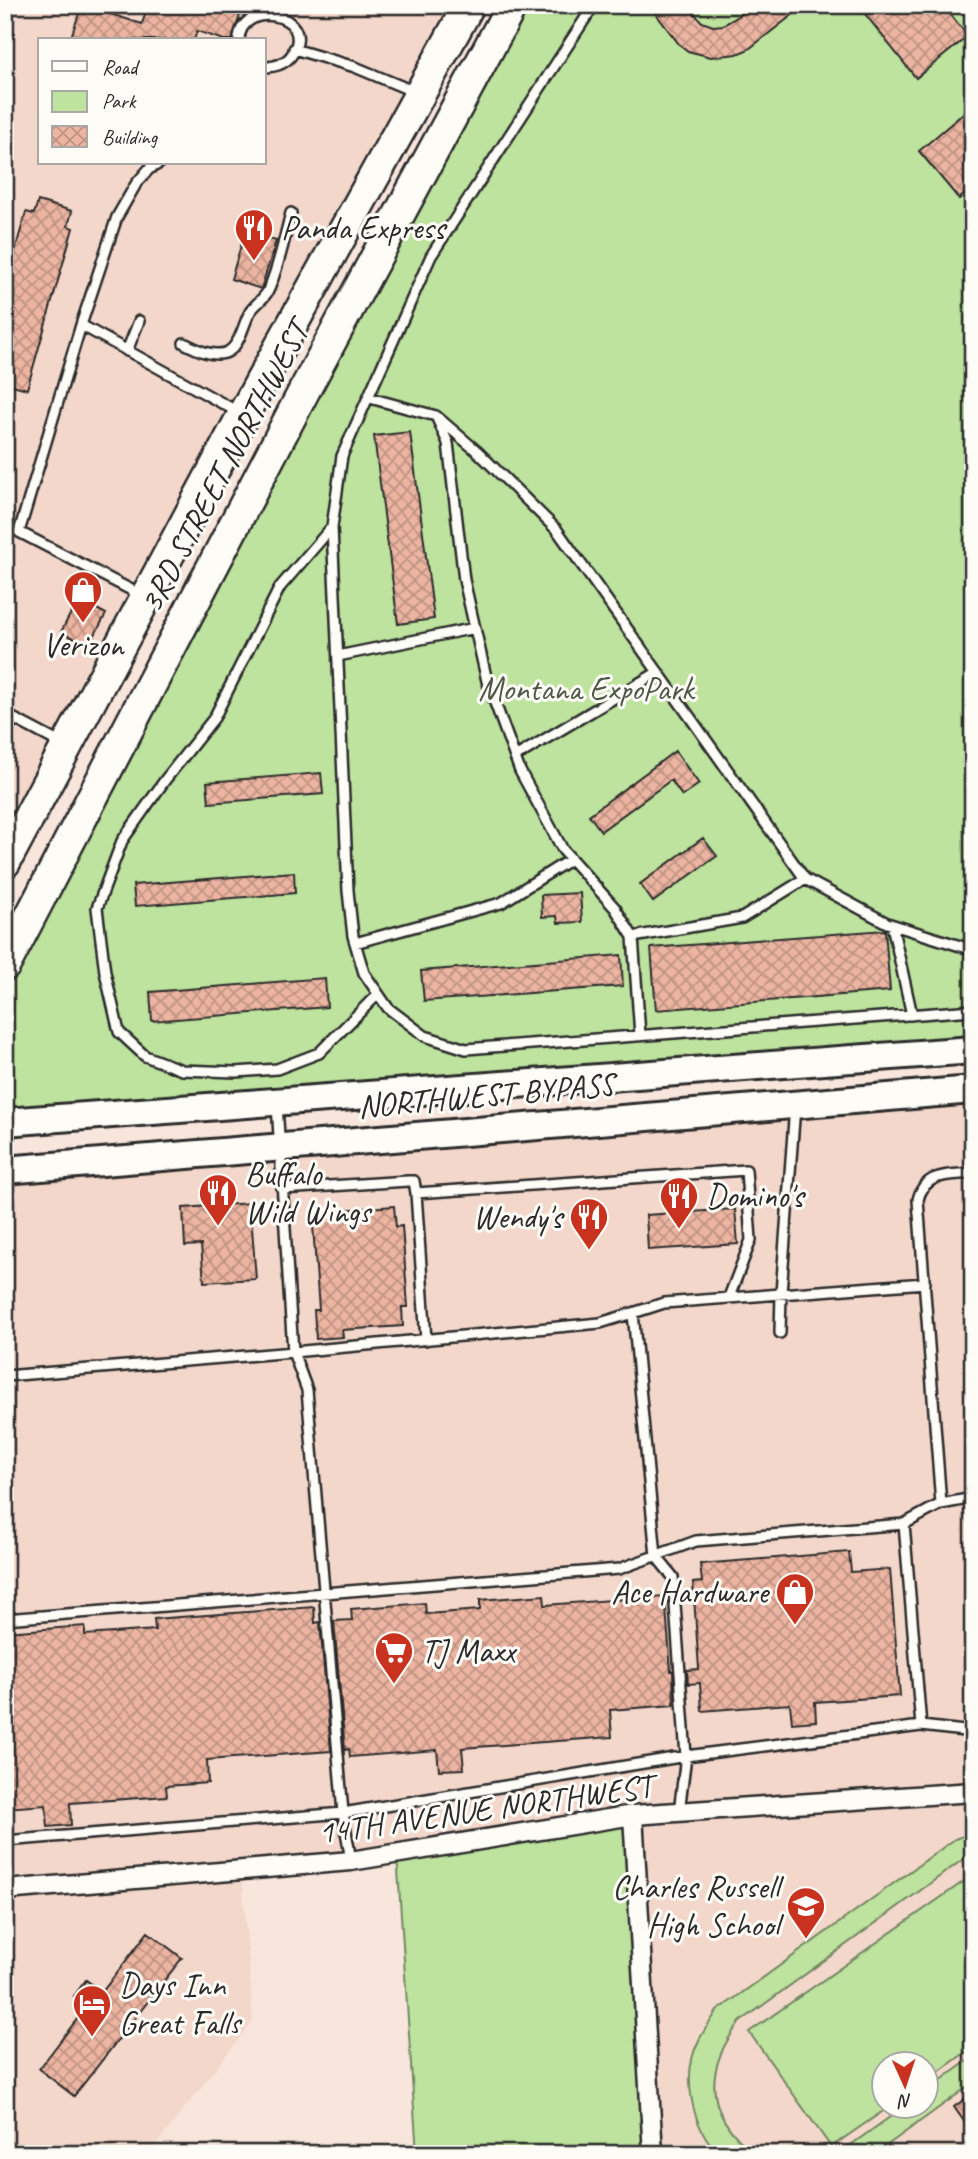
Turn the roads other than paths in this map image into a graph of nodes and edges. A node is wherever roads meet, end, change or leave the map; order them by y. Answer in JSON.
{"nodes":[{"id":1,"x":469,"y":5,"type":"edge"},
{"id":2,"x":512,"y":5,"type":"edge"},
{"id":3,"x":594,"y":5,"type":"edge"},
{"id":4,"x":262,"y":7,"type":"edge"},
{"id":5,"x":240,"y":38,"type":"edge"},
{"id":6,"x":295,"y":49,"type":"junction"},
{"id":7,"x":266,"y":67,"type":"edge"},
{"id":8,"x":419,"y":94,"type":"junction"},
{"id":9,"x":158,"y":164,"type":"edge"},
{"id":10,"x":290,"y":213,"type":"dead end"},
{"id":11,"x":139,"y":321,"type":"dead end"},
{"id":12,"x":81,"y":325,"type":"junction"},
{"id":13,"x":184,"y":343,"type":"dead end"},
{"id":14,"x":127,"y":351,"type":"junction"},
{"id":15,"x":370,"y":398,"type":"junction"},
{"id":16,"x":243,"y":415,"type":"junction"},
{"id":17,"x":436,"y":416,"type":"junction"},
{"id":18,"x":332,"y":527,"type":"junction"},
{"id":19,"x":145,"y":597,"type":"junction"},
{"id":20,"x":475,"y":628,"type":"junction"},
{"id":21,"x":338,"y":656,"type":"junction"},
{"id":22,"x":658,"y":672,"type":"junction"},
{"id":23,"x":5,"y":714,"type":"edge"},
{"id":24,"x":66,"y":747,"type":"junction"},
{"id":25,"x":515,"y":757,"type":"junction"},
{"id":26,"x":571,"y":859,"type":"junction"},
{"id":27,"x":5,"y":862,"type":"edge"},
{"id":28,"x":805,"y":880,"type":"junction"},
{"id":29,"x":892,"y":925,"type":"junction"},
{"id":30,"x":633,"y":937,"type":"junction"},
{"id":31,"x":355,"y":943,"type":"junction"},
{"id":32,"x":973,"y":950,"type":"edge"},
{"id":33,"x":5,"y":965,"type":"edge"},
{"id":34,"x":379,"y":994,"type":"junction"},
{"id":35,"x":973,"y":1010,"type":"edge"},
{"id":36,"x":912,"y":1015,"type":"junction"},
{"id":37,"x":640,"y":1035,"type":"junction"},
{"id":38,"x":973,"y":1050,"type":"edge"},
{"id":39,"x":973,"y":1090,"type":"edge"},
{"id":40,"x":276,"y":1102,"type":"junction"},
{"id":41,"x":795,"y":1104,"type":"junction"},
{"id":42,"x":5,"y":1122,"type":"edge"},
{"id":43,"x":280,"y":1147,"type":"junction"},
{"id":44,"x":5,"y":1170,"type":"edge"},
{"id":45,"x":973,"y":1173,"type":"edge"},
{"id":46,"x":282,"y":1189,"type":"junction"},
{"id":47,"x":416,"y":1193,"type":"junction"},
{"id":48,"x":925,"y":1283,"type":"junction"},
{"id":49,"x":781,"y":1293,"type":"junction"},
{"id":50,"x":730,"y":1297,"type":"junction"},
{"id":51,"x":633,"y":1313,"type":"junction"},
{"id":52,"x":780,"y":1333,"type":"dead end"},
{"id":53,"x":426,"y":1340,"type":"junction"},
{"id":54,"x":293,"y":1352,"type":"junction"},
{"id":55,"x":5,"y":1376,"type":"edge"},
{"id":56,"x":973,"y":1498,"type":"edge"},
{"id":57,"x":941,"y":1504,"type":"junction"},
{"id":58,"x":904,"y":1524,"type":"junction"},
{"id":59,"x":656,"y":1556,"type":"junction"},
{"id":60,"x":324,"y":1593,"type":"junction"},
{"id":61,"x":5,"y":1619,"type":"edge"},
{"id":62,"x":921,"y":1726,"type":"junction"},
{"id":63,"x":973,"y":1732,"type":"edge"},
{"id":64,"x":686,"y":1756,"type":"junction"},
{"id":65,"x":973,"y":1792,"type":"edge"},
{"id":66,"x":679,"y":1812,"type":"junction"},
{"id":67,"x":343,"y":1813,"type":"junction"},
{"id":68,"x":633,"y":1815,"type":"junction"},
{"id":69,"x":5,"y":1841,"type":"edge"},
{"id":70,"x":351,"y":1861,"type":"junction"},
{"id":71,"x":5,"y":1890,"type":"edge"},
{"id":72,"x":652,"y":2154,"type":"edge"}],
"edges":[{"from":1,"to":8,"type":"highway","name":"3RD STREET NORTHWEST"},
{"from":2,"to":33,"type":"highway","name":"3RD STREET NORTHWEST"},
{"from":3,"to":15,"type":"lane"},
{"from":4,"to":5,"type":"lane"},
{"from":4,"to":6,"type":"lane"},
{"from":6,"to":7,"type":"lane"},
{"from":6,"to":8,"type":"lane"},
{"from":8,"to":16,"type":"highway","name":"3RD STREET NORTHWEST"},
{"from":9,"to":12,"type":"lane"},
{"from":10,"to":13,"type":"lane"},
{"from":11,"to":14,"type":"lane"},
{"from":12,"to":14,"type":"lane"},
{"from":12,"to":19,"type":"lane"},
{"from":14,"to":16,"type":"lane"},
{"from":15,"to":17,"type":"lane"},
{"from":15,"to":18,"type":"lane"},
{"from":16,"to":19,"type":"highway","name":"3RD STREET NORTHWEST"},
{"from":17,"to":20,"type":"lane"},
{"from":17,"to":22,"type":"lane"},
{"from":18,"to":21,"type":"lane"},
{"from":18,"to":34,"type":"lane"},
{"from":19,"to":24,"type":"highway","name":"3RD STREET NORTHWEST"},
{"from":20,"to":21,"type":"lane"},
{"from":20,"to":25,"type":"lane"},
{"from":21,"to":31,"type":"lane"},
{"from":22,"to":25,"type":"lane"},
{"from":22,"to":28,"type":"lane"},
{"from":23,"to":24,"type":"lane"},
{"from":24,"to":27,"type":"highway","name":"3RD STREET NORTHWEST"},
{"from":25,"to":26,"type":"lane"},
{"from":26,"to":30,"type":"lane"},
{"from":26,"to":31,"type":"lane"},
{"from":28,"to":29,"type":"lane"},
{"from":28,"to":30,"type":"lane"},
{"from":29,"to":32,"type":"lane"},
{"from":29,"to":36,"type":"lane"},
{"from":30,"to":37,"type":"lane"},
{"from":31,"to":34,"type":"lane"},
{"from":34,"to":37,"type":"lane"},
{"from":35,"to":36,"type":"lane"},
{"from":36,"to":37,"type":"lane"},
{"from":38,"to":40,"type":"main road","name":"NORTHWEST BYPASS"},
{"from":39,"to":41,"type":"main road","name":"NORTHWEST BYPASS"},
{"from":40,"to":42,"type":"main road","name":"NORTHWEST BYPASS"},
{"from":40,"to":43,"type":"lane"},
{"from":41,"to":43,"type":"main road","name":"NORTHWEST BYPASS"},
{"from":41,"to":49,"type":"lane"},
{"from":43,"to":44,"type":"main road","name":"NORTHWEST BYPASS"},
{"from":43,"to":46,"type":"lane"},
{"from":45,"to":48,"type":"lane"},
{"from":46,"to":47,"type":"lane"},
{"from":46,"to":54,"type":"lane"},
{"from":47,"to":50,"type":"lane"},
{"from":47,"to":53,"type":"lane"},
{"from":48,"to":49,"type":"lane"},
{"from":48,"to":57,"type":"lane"},
{"from":49,"to":50,"type":"lane"},
{"from":49,"to":52,"type":"lane"},
{"from":50,"to":51,"type":"lane"},
{"from":51,"to":53,"type":"lane"},
{"from":51,"to":59,"type":"lane"},
{"from":53,"to":54,"type":"lane"},
{"from":54,"to":55,"type":"lane"},
{"from":54,"to":60,"type":"lane"},
{"from":56,"to":57,"type":"lane"},
{"from":57,"to":58,"type":"lane"},
{"from":58,"to":59,"type":"lane"},
{"from":58,"to":62,"type":"lane"},
{"from":59,"to":60,"type":"lane"},
{"from":59,"to":64,"type":"lane"},
{"from":60,"to":61,"type":"lane"},
{"from":60,"to":67,"type":"lane"},
{"from":62,"to":63,"type":"lane"},
{"from":62,"to":64,"type":"lane"},
{"from":64,"to":66,"type":"lane"},
{"from":64,"to":67,"type":"lane"},
{"from":65,"to":66,"type":"street","name":"14TH AVENUE NORTHWEST"},
{"from":66,"to":68,"type":"street","name":"14TH AVENUE NORTHWEST"},
{"from":67,"to":69,"type":"lane"},
{"from":67,"to":70,"type":"lane"},
{"from":68,"to":70,"type":"street","name":"14TH AVENUE NORTHWEST"},
{"from":68,"to":72,"type":"street"},
{"from":70,"to":71,"type":"street","name":"14TH AVENUE NORTHWEST"}]}
